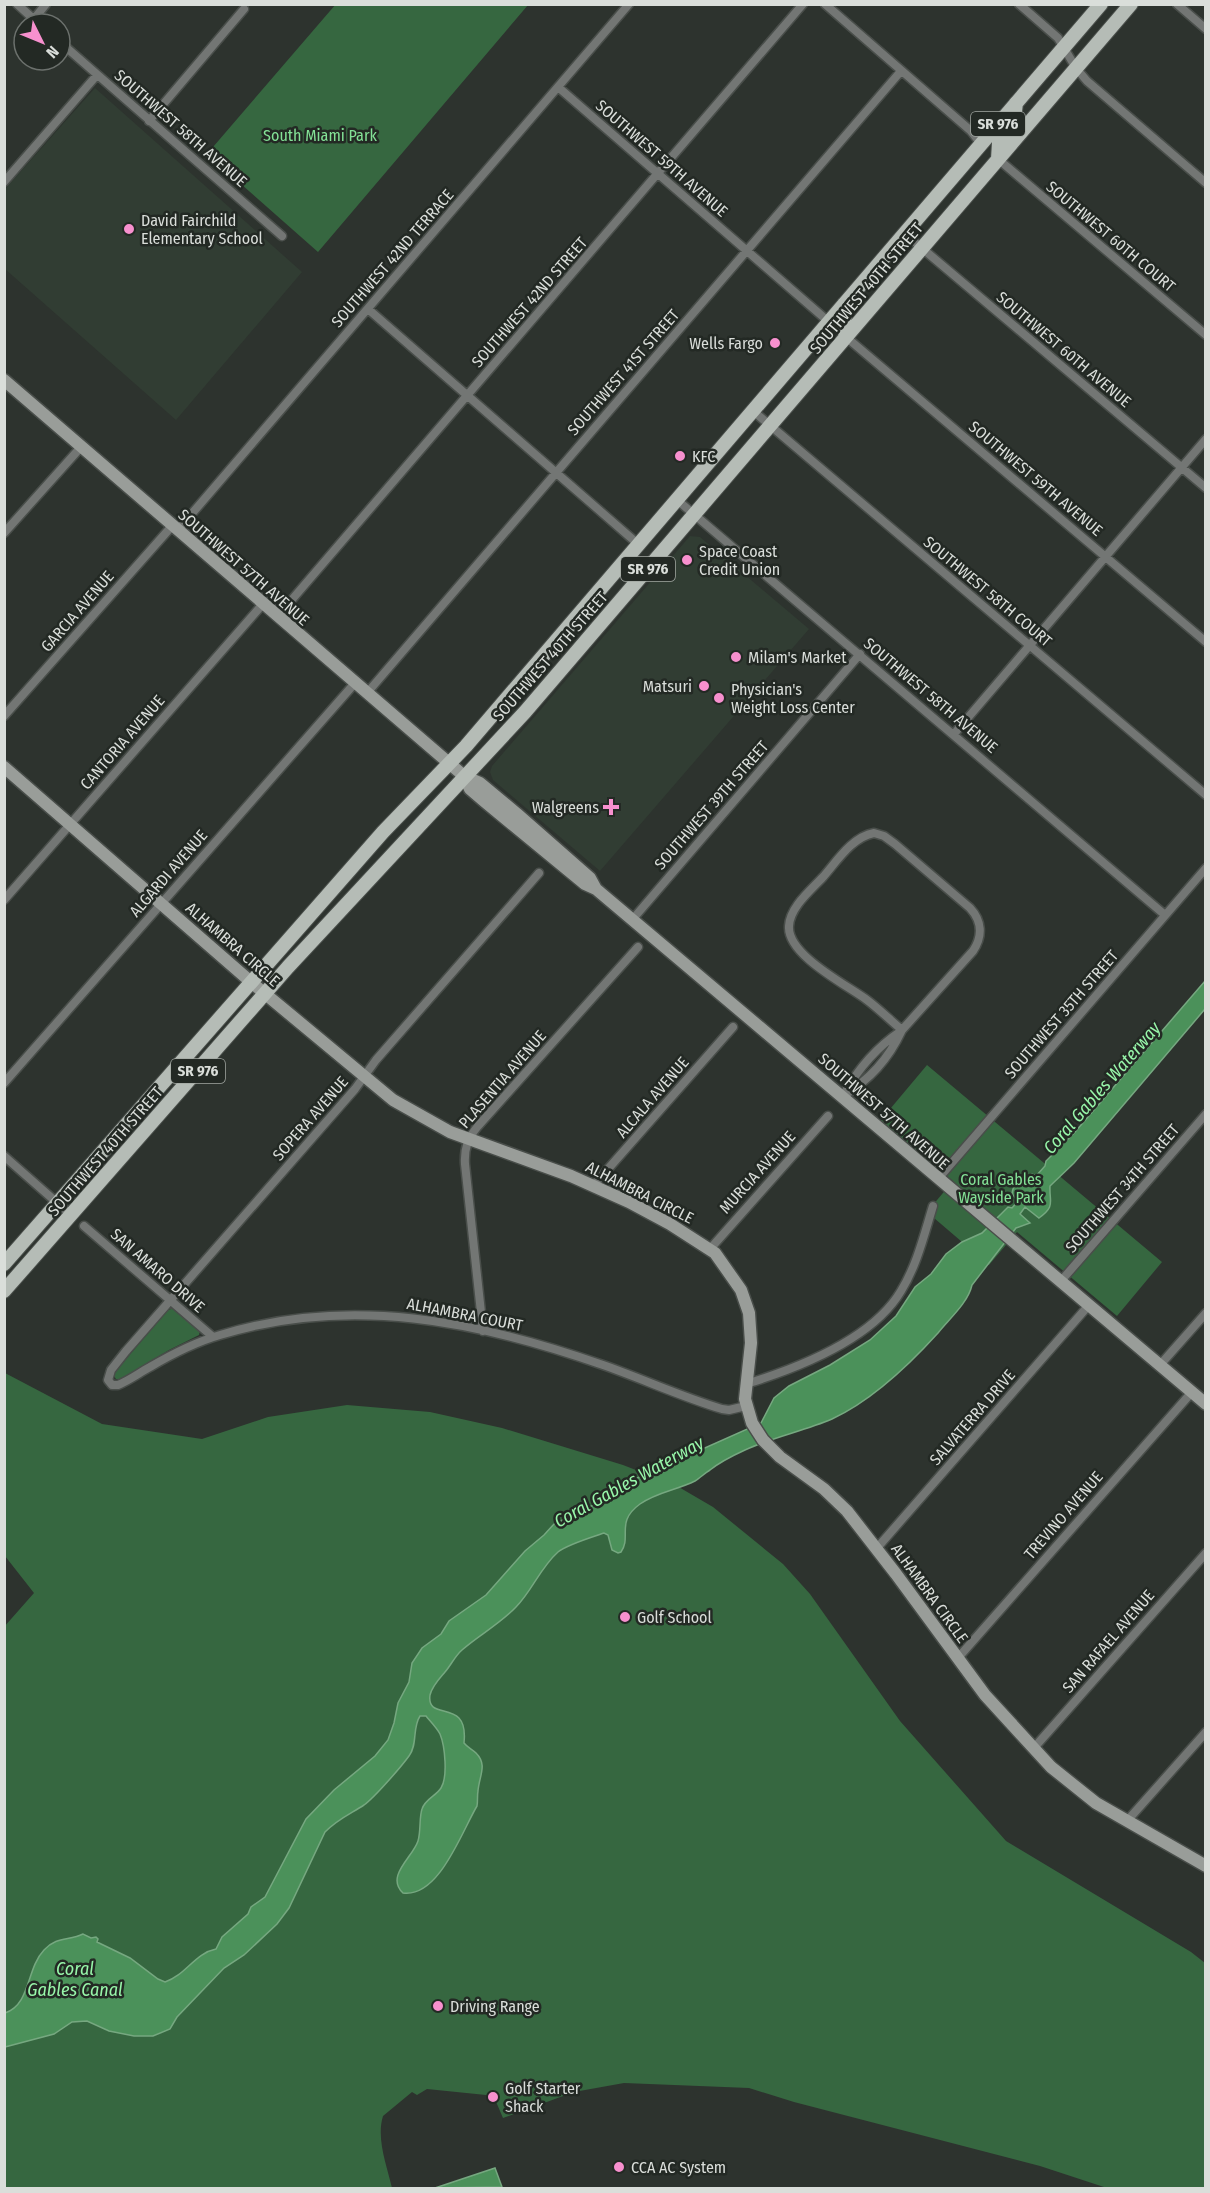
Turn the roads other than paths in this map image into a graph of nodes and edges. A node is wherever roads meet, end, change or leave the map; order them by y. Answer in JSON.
{"nodes":[{"id":1,"x":629,"y":4,"type":"edge"},
{"id":2,"x":803,"y":4,"type":"edge"},
{"id":3,"x":825,"y":4,"type":"edge"},
{"id":4,"x":1019,"y":4,"type":"edge"},
{"id":5,"x":1101,"y":4,"type":"edge"},
{"id":6,"x":1131,"y":4,"type":"edge"},
{"id":7,"x":1177,"y":4,"type":"edge"},
{"id":8,"x":244,"y":9,"type":"dead end"},
{"id":9,"x":1206,"y":29,"type":"edge"},
{"id":10,"x":1064,"y":47,"type":"junction"},
{"id":11,"x":72,"y":53,"type":"edge"},
{"id":12,"x":1076,"y":68,"type":"junction"},
{"id":13,"x":901,"y":71,"type":"junction"},
{"id":14,"x":97,"y":75,"type":"junction"},
{"id":15,"x":558,"y":87,"type":"junction"},
{"id":16,"x":1016,"y":103,"type":"junction"},
{"id":17,"x":150,"y":121,"type":"junction"},
{"id":18,"x":981,"y":144,"type":"junction"},
{"id":19,"x":999,"y":159,"type":"junction"},
{"id":20,"x":658,"y":174,"type":"junction"},
{"id":21,"x":4,"y":182,"type":"edge"},
{"id":22,"x":1206,"y":183,"type":"edge"},
{"id":23,"x":970,"y":192,"type":"junction"},
{"id":24,"x":904,"y":233,"type":"junction"},
{"id":25,"x":282,"y":236,"type":"dead end"},
{"id":26,"x":922,"y":248,"type":"junction"},
{"id":27,"x":746,"y":251,"type":"junction"},
{"id":28,"x":844,"y":304,"type":"junction"},
{"id":29,"x":368,"y":309,"type":"junction"},
{"id":30,"x":829,"y":322,"type":"junction"},
{"id":31,"x":1206,"y":335,"type":"edge"},
{"id":32,"x":846,"y":337,"type":"junction"},
{"id":33,"x":4,"y":380,"type":"edge"},
{"id":34,"x":468,"y":396,"type":"junction"},
{"id":35,"x":752,"y":410,"type":"junction"},
{"id":36,"x":770,"y":425,"type":"junction"},
{"id":37,"x":1206,"y":439,"type":"edge"},
{"id":38,"x":81,"y":447,"type":"junction"},
{"id":39,"x":1181,"y":468,"type":"junction"},
{"id":40,"x":555,"y":472,"type":"junction"},
{"id":41,"x":1206,"y":488,"type":"edge"},
{"id":42,"x":676,"y":499,"type":"junction"},
{"id":43,"x":694,"y":514,"type":"junction"},
{"id":44,"x":175,"y":528,"type":"junction"},
{"id":45,"x":4,"y":533,"type":"edge"},
{"id":46,"x":638,"y":544,"type":"junction"},
{"id":47,"x":1105,"y":556,"type":"junction"},
{"id":48,"x":610,"y":576,"type":"junction"},
{"id":49,"x":597,"y":592,"type":"junction"},
{"id":50,"x":262,"y":604,"type":"junction"},
{"id":51,"x":614,"y":608,"type":"junction"},
{"id":52,"x":277,"y":617,"type":"junction"},
{"id":53,"x":601,"y":624,"type":"junction"},
{"id":54,"x":1206,"y":642,"type":"edge"},
{"id":55,"x":1029,"y":645,"type":"junction"},
{"id":56,"x":860,"y":654,"type":"junction"},
{"id":57,"x":355,"y":683,"type":"junction"},
{"id":58,"x":367,"y":693,"type":"junction"},
{"id":59,"x":4,"y":716,"type":"edge"},
{"id":60,"x":954,"y":734,"type":"junction"},
{"id":61,"x":450,"y":764,"type":"junction"},
{"id":62,"x":4,"y":767,"type":"edge"},
{"id":63,"x":464,"y":776,"type":"junction"},
{"id":64,"x":1206,"y":795,"type":"edge"},
{"id":65,"x":70,"y":824,"type":"junction"},
{"id":66,"x":1206,"y":868,"type":"edge"},
{"id":67,"x":539,"y":873,"type":"dead end"},
{"id":68,"x":4,"y":900,"type":"edge"},
{"id":69,"x":161,"y":904,"type":"junction"},
{"id":70,"x":1165,"y":915,"type":"junction"},
{"id":71,"x":632,"y":920,"type":"junction"},
{"id":72,"x":638,"y":948,"type":"dead end"},
{"id":73,"x":251,"y":982,"type":"junction"},
{"id":74,"x":265,"y":993,"type":"junction"},
{"id":75,"x":733,"y":1027,"type":"dead end"},
{"id":76,"x":902,"y":1030,"type":"junction"},
{"id":77,"x":364,"y":1077,"type":"junction"},
{"id":78,"x":4,"y":1083,"type":"edge"},
{"id":79,"x":842,"y":1097,"type":"junction"},
{"id":80,"x":1206,"y":1114,"type":"edge"},
{"id":81,"x":828,"y":1116,"type":"dead end"},
{"id":82,"x":470,"y":1138,"type":"junction"},
{"id":83,"x":4,"y":1156,"type":"edge"},
{"id":84,"x":938,"y":1179,"type":"junction"},
{"id":85,"x":593,"y":1186,"type":"junction"},
{"id":86,"x":57,"y":1203,"type":"junction"},
{"id":87,"x":933,"y":1206,"type":"dead end"},
{"id":88,"x":71,"y":1215,"type":"junction"},
{"id":89,"x":84,"y":1226,"type":"dead end"},
{"id":90,"x":710,"y":1249,"type":"junction"},
{"id":91,"x":4,"y":1264,"type":"edge"},
{"id":92,"x":1061,"y":1281,"type":"junction"},
{"id":93,"x":4,"y":1291,"type":"edge"},
{"id":94,"x":170,"y":1300,"type":"junction"},
{"id":95,"x":1089,"y":1305,"type":"junction"},
{"id":96,"x":1206,"y":1313,"type":"edge"},
{"id":97,"x":483,"y":1331,"type":"junction"},
{"id":98,"x":213,"y":1337,"type":"junction"},
{"id":99,"x":1160,"y":1365,"type":"junction"},
{"id":100,"x":110,"y":1383,"type":"joint"},
{"id":101,"x":746,"y":1384,"type":"junction"},
{"id":102,"x":1192,"y":1392,"type":"junction"},
{"id":103,"x":1206,"y":1404,"type":"edge"},
{"id":104,"x":746,"y":1406,"type":"junction"},
{"id":105,"x":877,"y":1548,"type":"junction"},
{"id":106,"x":1206,"y":1553,"type":"edge"},
{"id":107,"x":957,"y":1659,"type":"junction"},
{"id":108,"x":1206,"y":1732,"type":"edge"},
{"id":109,"x":1033,"y":1749,"type":"junction"},
{"id":110,"x":1127,"y":1821,"type":"junction"},
{"id":111,"x":1206,"y":1866,"type":"edge"}],
"edges":[{"from":1,"to":15,"type":"street","name":"SOUTHWEST 42ND TERRACE"},
{"from":2,"to":20,"type":"street","name":"SOUTHWEST 42ND STREET"},
{"from":3,"to":13,"type":"street"},
{"from":4,"to":10,"type":"street"},
{"from":5,"to":10,"type":"main road","name":"SOUTHWEST 40TH STREET","number":"SR 976"},
{"from":6,"to":12,"type":"main road","name":"SOUTHWEST 40TH STREET","number":"SR 976"},
{"from":7,"to":9,"type":"street"},
{"from":8,"to":17,"type":"street"},
{"from":10,"to":12,"type":"street"},
{"from":10,"to":16,"type":"main road","name":"SOUTHWEST 40TH STREET","number":"SR 976"},
{"from":11,"to":14,"type":"street","name":"SOUTHWEST 58TH AVENUE"},
{"from":12,"to":19,"type":"main road","name":"SOUTHWEST 40TH STREET","number":"SR 976"},
{"from":12,"to":22,"type":"street"},
{"from":13,"to":18,"type":"street"},
{"from":13,"to":27,"type":"street","name":"SOUTHWEST 41ST STREET"},
{"from":14,"to":17,"type":"street","name":"SOUTHWEST 58TH AVENUE"},
{"from":14,"to":21,"type":"street"},
{"from":15,"to":20,"type":"street","name":"SOUTHWEST 59TH AVENUE"},
{"from":15,"to":29,"type":"street","name":"SOUTHWEST 42ND TERRACE"},
{"from":16,"to":18,"type":"main road","name":"SOUTHWEST 40TH STREET","number":"SR 976"},
{"from":16,"to":19,"type":"main road"},
{"from":17,"to":25,"type":"street","name":"SOUTHWEST 58TH AVENUE"},
{"from":18,"to":23,"type":"main road"},
{"from":18,"to":24,"type":"main road","name":"SOUTHWEST 40TH STREET","number":"SR 976"},
{"from":19,"to":23,"type":"main road","name":"SOUTHWEST 40TH STREET","number":"SR 976"},
{"from":19,"to":31,"type":"street","name":"SOUTHWEST 60TH COURT"},
{"from":20,"to":27,"type":"street","name":"SOUTHWEST 59TH AVENUE"},
{"from":20,"to":34,"type":"street","name":"SOUTHWEST 42ND STREET"},
{"from":23,"to":26,"type":"main road","name":"SOUTHWEST 40TH STREET","number":"SR 976"},
{"from":24,"to":26,"type":"street","name":"SOUTHWEST 60TH AVENUE"},
{"from":24,"to":28,"type":"main road","name":"SOUTHWEST 40TH STREET","number":"SR 976"},
{"from":26,"to":32,"type":"main road","name":"SOUTHWEST 40TH STREET","number":"SR 976"},
{"from":26,"to":39,"type":"street","name":"SOUTHWEST 60TH AVENUE"},
{"from":27,"to":30,"type":"street","name":"SOUTHWEST 59TH AVENUE"},
{"from":27,"to":40,"type":"street","name":"SOUTHWEST 41ST STREET"},
{"from":28,"to":30,"type":"main road","name":"SOUTHWEST 40TH STREET","number":"SR 976"},
{"from":28,"to":32,"type":"main road"},
{"from":29,"to":34,"type":"street"},
{"from":29,"to":44,"type":"street","name":"SOUTHWEST 42ND TERRACE"},
{"from":30,"to":35,"type":"main road","name":"SOUTHWEST 40TH STREET","number":"SR 976"},
{"from":32,"to":36,"type":"main road","name":"SOUTHWEST 40TH STREET","number":"SR 976"},
{"from":32,"to":47,"type":"street","name":"SOUTHWEST 59TH AVENUE"},
{"from":33,"to":38,"type":"street","name":"SOUTHWEST 57TH AVENUE"},
{"from":34,"to":40,"type":"street"},
{"from":34,"to":52,"type":"street","name":"SOUTHWEST 42ND STREET"},
{"from":35,"to":36,"type":"street","name":"SOUTHWEST 58TH COURT"},
{"from":35,"to":42,"type":"main road","name":"SOUTHWEST 40TH STREET","number":"SR 976"},
{"from":36,"to":43,"type":"main road","name":"SOUTHWEST 40TH STREET","number":"SR 976"},
{"from":36,"to":55,"type":"street","name":"SOUTHWEST 58TH COURT"},
{"from":37,"to":39,"type":"street"},
{"from":38,"to":44,"type":"street","name":"SOUTHWEST 57TH AVENUE"},
{"from":38,"to":45,"type":"street"},
{"from":39,"to":41,"type":"street","name":"SOUTHWEST 60TH AVENUE"},
{"from":39,"to":47,"type":"street"},
{"from":40,"to":46,"type":"street"},
{"from":40,"to":58,"type":"street","name":"SOUTHWEST 41ST STREET"},
{"from":42,"to":43,"type":"street","name":"SOUTHWEST 58TH AVENUE"},
{"from":42,"to":46,"type":"main road","name":"SOUTHWEST 40TH STREET","number":"SR 976"},
{"from":43,"to":51,"type":"main road","name":"SOUTHWEST 40TH STREET","number":"SR 976"},
{"from":43,"to":56,"type":"street","name":"SOUTHWEST 58TH AVENUE"},
{"from":44,"to":50,"type":"street","name":"SOUTHWEST 57TH AVENUE"},
{"from":44,"to":59,"type":"street","name":"GARCIA AVENUE"},
{"from":46,"to":48,"type":"main road","name":"SOUTHWEST 40TH STREET","number":"SR 976"},
{"from":47,"to":54,"type":"street","name":"SOUTHWEST 59TH AVENUE"},
{"from":47,"to":55,"type":"street"},
{"from":48,"to":49,"type":"main road","name":"SOUTHWEST 40TH STREET","number":"SR 976"},
{"from":48,"to":51,"type":"main road"},
{"from":49,"to":53,"type":"main road"},
{"from":49,"to":61,"type":"main road","name":"SOUTHWEST 40TH STREET","number":"SR 976"},
{"from":50,"to":52,"type":"street","name":"SOUTHWEST 57TH AVENUE"},
{"from":50,"to":65,"type":"street","name":"CANTORIA AVENUE"},
{"from":51,"to":53,"type":"main road","name":"SOUTHWEST 40TH STREET","number":"SR 976"},
{"from":52,"to":57,"type":"street","name":"SOUTHWEST 57TH AVENUE"},
{"from":53,"to":63,"type":"main road","name":"SOUTHWEST 40TH STREET","number":"SR 976"},
{"from":55,"to":60,"type":"street"},
{"from":55,"to":64,"type":"street","name":"SOUTHWEST 58TH COURT"},
{"from":56,"to":60,"type":"street","name":"SOUTHWEST 58TH AVENUE"},
{"from":56,"to":71,"type":"street","name":"SOUTHWEST 39TH STREET"},
{"from":57,"to":58,"type":"street","name":"SOUTHWEST 57TH AVENUE"},
{"from":57,"to":69,"type":"street","name":"ALGARDI AVENUE"},
{"from":58,"to":61,"type":"street","name":"SOUTHWEST 57TH AVENUE"},
{"from":60,"to":70,"type":"street","name":"SOUTHWEST 58TH AVENUE"},
{"from":61,"to":63,"type":"street","name":"SOUTHWEST 57TH AVENUE"},
{"from":61,"to":73,"type":"main road","name":"SOUTHWEST 40TH STREET","number":"SR 976"},
{"from":62,"to":65,"type":"street","name":"ALHAMBRA CIRCLE"},
{"from":63,"to":71,"type":"street","name":"SOUTHWEST 57TH AVENUE"},
{"from":63,"to":74,"type":"main road","name":"SOUTHWEST 40TH STREET","number":"SR 976"},
{"from":65,"to":68,"type":"street","name":"CANTORIA AVENUE"},
{"from":65,"to":69,"type":"street","name":"ALHAMBRA CIRCLE"},
{"from":66,"to":70,"type":"street","name":"SOUTHWEST 35TH STREET"},
{"from":67,"to":77,"type":"street","name":"SOPERA AVENUE"},
{"from":69,"to":73,"type":"street","name":"ALHAMBRA CIRCLE"},
{"from":69,"to":78,"type":"street","name":"ALGARDI AVENUE"},
{"from":70,"to":84,"type":"street","name":"SOUTHWEST 35TH STREET"},
{"from":71,"to":79,"type":"street","name":"SOUTHWEST 57TH AVENUE"},
{"from":72,"to":82,"type":"street","name":"PLASENTIA AVENUE"},
{"from":73,"to":74,"type":"street","name":"ALHAMBRA CIRCLE"},
{"from":73,"to":86,"type":"main road","name":"SOUTHWEST 40TH STREET","number":"SR 976"},
{"from":74,"to":77,"type":"street","name":"ALHAMBRA CIRCLE"},
{"from":74,"to":88,"type":"main road","name":"SOUTHWEST 40TH STREET","number":"SR 976"},
{"from":75,"to":85,"type":"street","name":"ALCALA AVENUE"},
{"from":76,"to":76,"type":"street"},
{"from":76,"to":79,"type":"street"},
{"from":77,"to":82,"type":"street","name":"ALHAMBRA CIRCLE"},
{"from":77,"to":94,"type":"street","name":"SOPERA AVENUE"},
{"from":79,"to":84,"type":"street","name":"SOUTHWEST 57TH AVENUE"},
{"from":80,"to":92,"type":"street","name":"SOUTHWEST 34TH STREET"},
{"from":81,"to":90,"type":"street","name":"MURCIA AVENUE"},
{"from":82,"to":85,"type":"street","name":"ALHAMBRA CIRCLE"},
{"from":82,"to":97,"type":"street","name":"PLASENTIA AVENUE"},
{"from":83,"to":86,"type":"street"},
{"from":84,"to":92,"type":"street","name":"SOUTHWEST 57TH AVENUE"},
{"from":85,"to":90,"type":"street","name":"ALHAMBRA CIRCLE"},
{"from":86,"to":88,"type":"street"},
{"from":86,"to":91,"type":"main road","name":"SOUTHWEST 40TH STREET","number":"SR 976"},
{"from":87,"to":101,"type":"street"},
{"from":88,"to":93,"type":"main road","name":"SOUTHWEST 40TH STREET","number":"SR 976"},
{"from":89,"to":94,"type":"street","name":"SAN AMARO DRIVE"},
{"from":90,"to":101,"type":"street","name":"ALHAMBRA CIRCLE"},
{"from":92,"to":95,"type":"street","name":"SOUTHWEST 57TH AVENUE"},
{"from":94,"to":98,"type":"street","name":"SAN AMARO DRIVE"},
{"from":94,"to":100,"type":"street","name":"SOPERA AVENUE"},
{"from":95,"to":99,"type":"street","name":"SOUTHWEST 57TH AVENUE"},
{"from":95,"to":105,"type":"street","name":"SALVATERRA DRIVE"},
{"from":96,"to":99,"type":"street"},
{"from":97,"to":98,"type":"street","name":"ALHAMBRA COURT"},
{"from":97,"to":104,"type":"street","name":"ALHAMBRA COURT"},
{"from":98,"to":100,"type":"street","name":"ALHAMBRA COURT"},
{"from":99,"to":102,"type":"street","name":"SOUTHWEST 57TH AVENUE"},
{"from":101,"to":104,"type":"street","name":"ALHAMBRA CIRCLE"},
{"from":102,"to":103,"type":"street","name":"SOUTHWEST 57TH AVENUE"},
{"from":102,"to":107,"type":"street","name":"TREVINO AVENUE"},
{"from":104,"to":105,"type":"street","name":"ALHAMBRA CIRCLE"},
{"from":105,"to":107,"type":"street","name":"ALHAMBRA CIRCLE"},
{"from":106,"to":109,"type":"street","name":"SAN RAFAEL AVENUE"},
{"from":107,"to":109,"type":"street","name":"ALHAMBRA CIRCLE"},
{"from":108,"to":110,"type":"street"},
{"from":109,"to":110,"type":"street","name":"ALHAMBRA CIRCLE"},
{"from":110,"to":111,"type":"street","name":"ALHAMBRA CIRCLE"}]}
